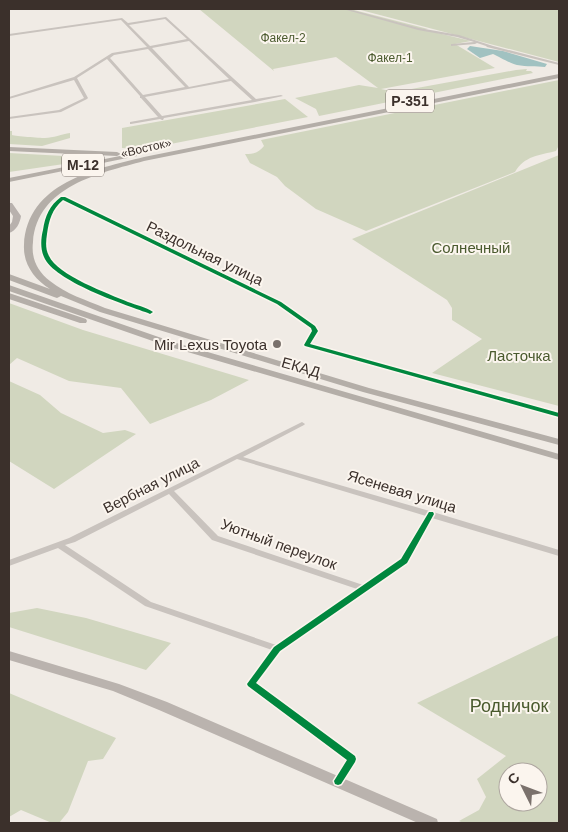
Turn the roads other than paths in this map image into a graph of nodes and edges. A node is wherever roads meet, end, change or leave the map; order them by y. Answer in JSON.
{"nodes":[{"id":1,"x":344,"y":9,"type":"edge"},
{"id":2,"x":128,"y":24,"type":"junction"},
{"id":3,"x":9,"y":35,"type":"edge"},
{"id":4,"x":189,"y":40,"type":"junction"},
{"id":5,"x":452,"y":45,"type":"dead end"},
{"id":6,"x":491,"y":46,"type":"junction"},
{"id":7,"x":149,"y":47,"type":"junction"},
{"id":8,"x":108,"y":58,"type":"junction"},
{"id":9,"x":559,"y":64,"type":"edge"},
{"id":10,"x":559,"y":72,"type":"edge"},
{"id":11,"x":559,"y":76,"type":"edge"},
{"id":12,"x":75,"y":78,"type":"junction"},
{"id":13,"x":231,"y":80,"type":"junction"},
{"id":14,"x":188,"y":88,"type":"junction"},
{"id":15,"x":281,"y":96,"type":"dead end"},
{"id":16,"x":141,"y":97,"type":"junction"},
{"id":17,"x":9,"y":98,"type":"edge"},
{"id":18,"x":255,"y":101,"type":"junction"},
{"id":19,"x":9,"y":118,"type":"edge"},
{"id":20,"x":162,"y":119,"type":"junction"},
{"id":21,"x":131,"y":123,"type":"dead end"},
{"id":22,"x":264,"y":132,"type":"junction"},
{"id":23,"x":9,"y":149,"type":"edge"},
{"id":24,"x":158,"y":151,"type":"junction"},
{"id":25,"x":144,"y":159,"type":"junction"},
{"id":26,"x":9,"y":180,"type":"edge"},
{"id":27,"x":9,"y":186,"type":"edge"},
{"id":28,"x":9,"y":205,"type":"edge"},
{"id":29,"x":9,"y":231,"type":"edge"},
{"id":30,"x":9,"y":277,"type":"edge"},
{"id":31,"x":9,"y":288,"type":"edge"},
{"id":32,"x":9,"y":296,"type":"edge"},
{"id":33,"x":103,"y":310,"type":"junction"},
{"id":34,"x":150,"y":312,"type":"dead end"},
{"id":35,"x":170,"y":344,"type":"junction"},
{"id":36,"x":559,"y":415,"type":"edge"},
{"id":37,"x":302,"y":424,"type":"dead end"},
{"id":38,"x":559,"y":442,"type":"edge"},
{"id":39,"x":237,"y":457,"type":"junction"},
{"id":40,"x":559,"y":457,"type":"edge"},
{"id":41,"x":170,"y":491,"type":"junction"},
{"id":42,"x":431,"y":514,"type":"junction"},
{"id":43,"x":59,"y":545,"type":"junction"},
{"id":44,"x":559,"y":553,"type":"edge"},
{"id":45,"x":9,"y":564,"type":"edge"},
{"id":46,"x":365,"y":589,"type":"junction"},
{"id":47,"x":277,"y":649,"type":"junction"},
{"id":48,"x":9,"y":656,"type":"edge"},
{"id":49,"x":338,"y":781,"type":"junction"},
{"id":50,"x":432,"y":823,"type":"edge"}],
"edges":[{"from":1,"to":6,"type":"street"},
{"from":2,"to":3,"type":"street"},
{"from":2,"to":4,"type":"street"},
{"from":2,"to":7,"type":"street"},
{"from":4,"to":7,"type":"street"},
{"from":4,"to":13,"type":"street"},
{"from":5,"to":6,"type":"street"},
{"from":6,"to":9,"type":"street"},
{"from":7,"to":8,"type":"street"},
{"from":7,"to":14,"type":"street"},
{"from":8,"to":12,"type":"street"},
{"from":8,"to":16,"type":"street"},
{"from":10,"to":22,"type":"highway","number":"Р-351"},
{"from":11,"to":22,"type":"highway","number":"Р-351"},
{"from":12,"to":17,"type":"street"},
{"from":12,"to":19,"type":"street"},
{"from":13,"to":14,"type":"street"},
{"from":13,"to":18,"type":"street"},
{"from":14,"to":16,"type":"street"},
{"from":15,"to":18,"type":"street"},
{"from":16,"to":20,"type":"street"},
{"from":18,"to":20,"type":"street"},
{"from":20,"to":21,"type":"street"},
{"from":22,"to":24,"type":"highway","name":"«Восток»","number":"М-12"},
{"from":22,"to":25,"type":"highway","name":"«Восток»"},
{"from":23,"to":24,"type":"highway"},
{"from":24,"to":26,"type":"highway","name":"«Восток»","number":"М-12"},
{"from":25,"to":27,"type":"highway"},
{"from":25,"to":33,"type":"highway","name":"«Восток»"},
{"from":28,"to":29,"type":"main road"},
{"from":30,"to":33,"type":"highway","name":"ЕКАД"},
{"from":31,"to":35,"type":"highway","name":"ЕКАД"},
{"from":32,"to":35,"type":"highway"},
{"from":33,"to":38,"type":"highway","name":"ЕКАД"},
{"from":34,"to":36,"type":"street","name":"Раздольная улица"},
{"from":35,"to":40,"type":"highway","name":"ЕКАД"},
{"from":37,"to":39,"type":"street","name":"Вербная улица"},
{"from":39,"to":41,"type":"street","name":"Вербная улица"},
{"from":39,"to":42,"type":"street","name":"Ясеневая улица"},
{"from":41,"to":43,"type":"street","name":"Вербная улица"},
{"from":41,"to":46,"type":"street","name":"Уютный переулок"},
{"from":42,"to":44,"type":"street","name":"Ясеневая улица"},
{"from":42,"to":46,"type":"street"},
{"from":43,"to":45,"type":"street","name":"Вербная улица"},
{"from":43,"to":47,"type":"street"},
{"from":46,"to":47,"type":"street"},
{"from":47,"to":49,"type":"street"},
{"from":48,"to":49,"type":"main road"},
{"from":49,"to":50,"type":"main road"}]}
